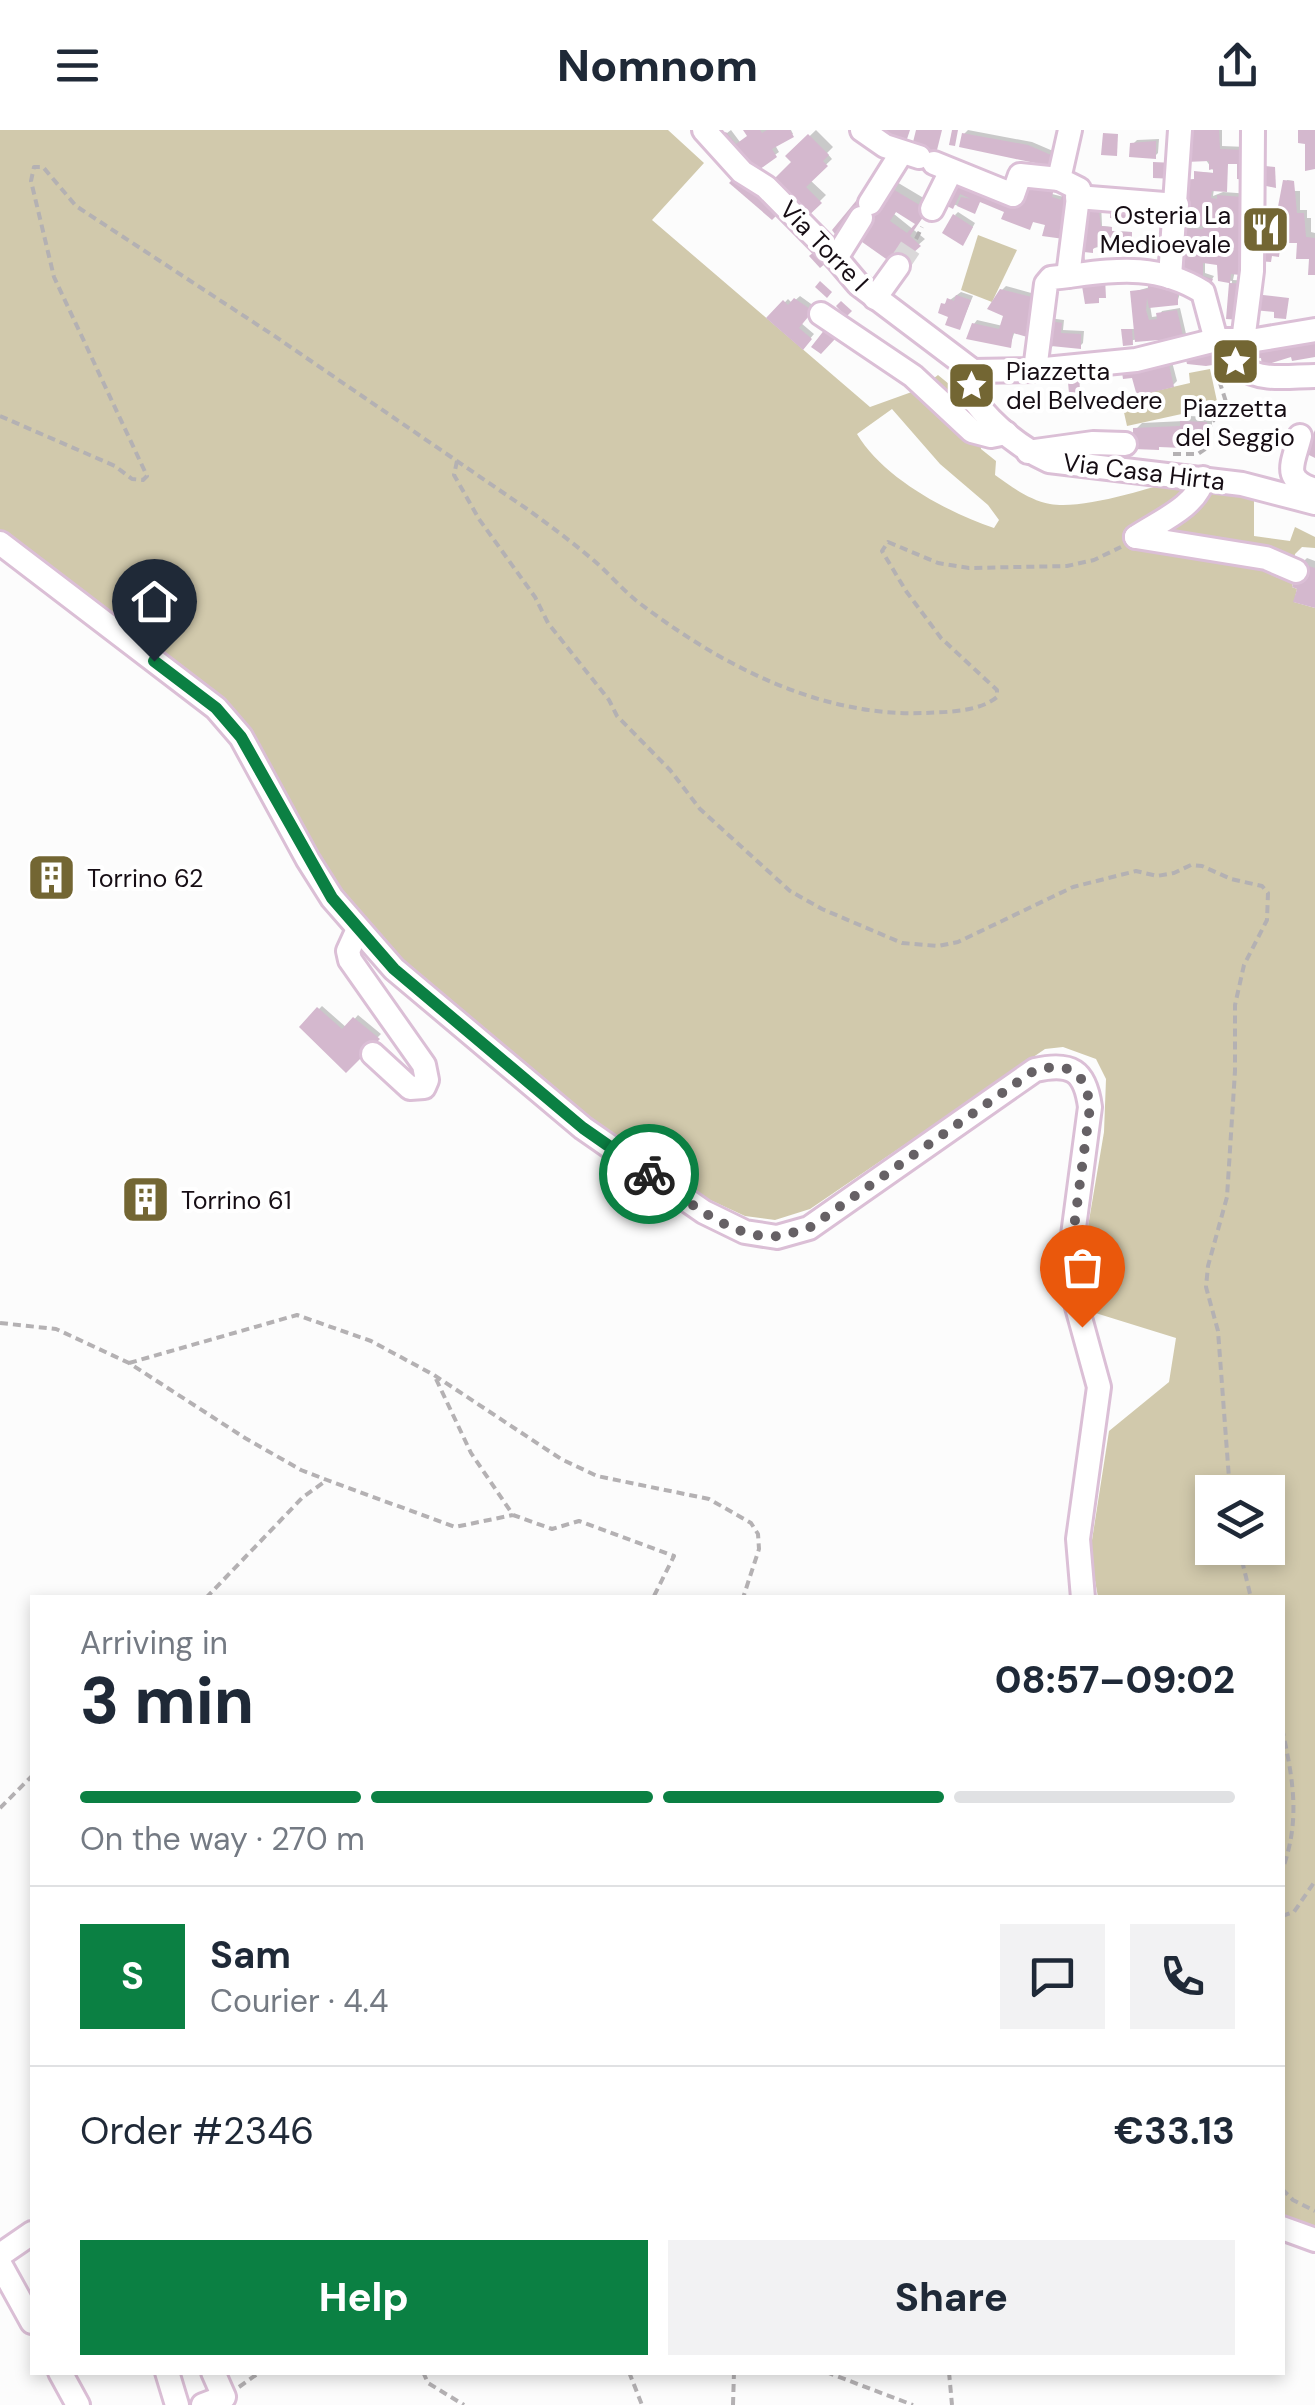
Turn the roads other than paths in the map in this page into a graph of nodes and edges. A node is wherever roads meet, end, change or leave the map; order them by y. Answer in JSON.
{"nodes":[{"id":1,"x":862,"y":130,"type":"edge"},
{"id":2,"x":1070,"y":130,"type":"edge"},
{"id":3,"x":1180,"y":130,"type":"edge"},
{"id":4,"x":1253,"y":130,"type":"edge"},
{"id":5,"x":711,"y":132,"type":"edge"},
{"id":6,"x":927,"y":161,"type":"junction"},
{"id":7,"x":1060,"y":179,"type":"junction"},
{"id":8,"x":1077,"y":197,"type":"junction"},
{"id":9,"x":1177,"y":205,"type":"junction"},
{"id":10,"x":932,"y":210,"type":"dead end"},
{"id":11,"x":836,"y":258,"type":"junction"},
{"id":12,"x":898,"y":266,"type":"tunnel mouth"},
{"id":13,"x":1068,"y":276,"type":"junction"},
{"id":14,"x":1170,"y":277,"type":"junction"},
{"id":15,"x":875,"y":298,"type":"junction"},
{"id":16,"x":821,"y":314,"type":"dead end"},
{"id":17,"x":1315,"y":330,"type":"edge"},
{"id":18,"x":1232,"y":341,"type":"junction"},
{"id":19,"x":1035,"y":370,"type":"junction"},
{"id":20,"x":973,"y":371,"type":"junction"},
{"id":21,"x":1315,"y":376,"type":"edge"},
{"id":22,"x":1006,"y":433,"type":"junction"},
{"id":23,"x":1300,"y":436,"type":"dead end"},
{"id":24,"x":1125,"y":444,"type":"dead end"},
{"id":25,"x":1028,"y":452,"type":"junction"},
{"id":26,"x":1304,"y":464,"type":"edge"},
{"id":27,"x":1203,"y":478,"type":"junction"},
{"id":28,"x":1315,"y":490,"type":"edge"},
{"id":29,"x":1315,"y":503,"type":"edge"},
{"id":30,"x":0,"y":543,"type":"edge"},
{"id":31,"x":1296,"y":571,"type":"dead end"},
{"id":32,"x":358,"y":930,"type":"junction"},
{"id":33,"x":373,"y":1054,"type":"dead end"},
{"id":34,"x":1083,"y":1595,"type":"edge"},
{"id":35,"x":1285,"y":2229,"type":"edge"},
{"id":36,"x":30,"y":2233,"type":"edge"},
{"id":37,"x":1315,"y":2240,"type":"edge"},
{"id":38,"x":0,"y":2255,"type":"edge"},
{"id":39,"x":0,"y":2264,"type":"edge"},
{"id":40,"x":30,"y":2318,"type":"edge"},
{"id":41,"x":62,"y":2375,"type":"edge"},
{"id":42,"x":168,"y":2375,"type":"edge"},
{"id":43,"x":215,"y":2375,"type":"edge"},
{"id":44,"x":78,"y":2405,"type":"edge"},
{"id":45,"x":176,"y":2405,"type":"edge"},
{"id":46,"x":203,"y":2405,"type":"edge"}],
"edges":[{"from":1,"to":6,"type":"street"},
{"from":2,"to":7,"type":"street"},
{"from":3,"to":9,"type":"street"},
{"from":4,"to":18,"type":"street"},
{"from":5,"to":11,"type":"street","name":"Via Torre I"},
{"from":6,"to":7,"type":"street"},
{"from":6,"to":10,"type":"street"},
{"from":6,"to":11,"type":"street"},
{"from":7,"to":8,"type":"street"},
{"from":8,"to":9,"type":"street"},
{"from":8,"to":13,"type":"street"},
{"from":9,"to":14,"type":"street"},
{"from":11,"to":15,"type":"street","name":"Via Torre I"},
{"from":12,"to":15,"type":"street"},
{"from":13,"to":14,"type":"street"},
{"from":13,"to":19,"type":"street"},
{"from":14,"to":18,"type":"street"},
{"from":15,"to":20,"type":"street","name":"Via Torre I"},
{"from":16,"to":22,"type":"street"},
{"from":17,"to":18,"type":"street"},
{"from":18,"to":19,"type":"street"},
{"from":18,"to":21,"type":"street"},
{"from":19,"to":20,"type":"street"},
{"from":20,"to":22,"type":"street","name":"Via Casa Hirta"},
{"from":22,"to":25,"type":"street","name":"Via Casa Hirta"},
{"from":23,"to":26,"type":"street"},
{"from":24,"to":25,"type":"street"},
{"from":25,"to":27,"type":"street","name":"Via Casa Hirta"},
{"from":26,"to":28,"type":"street"},
{"from":27,"to":29,"type":"street","name":"Via Casa Hirta"},
{"from":27,"to":31,"type":"street"},
{"from":30,"to":32,"type":"street"},
{"from":32,"to":33,"type":"street"},
{"from":32,"to":34,"type":"street"},
{"from":35,"to":37,"type":"street"},
{"from":36,"to":38,"type":"street"},
{"from":39,"to":40,"type":"street"},
{"from":41,"to":44,"type":"street"},
{"from":42,"to":45,"type":"street"},
{"from":43,"to":46,"type":"street"}]}
